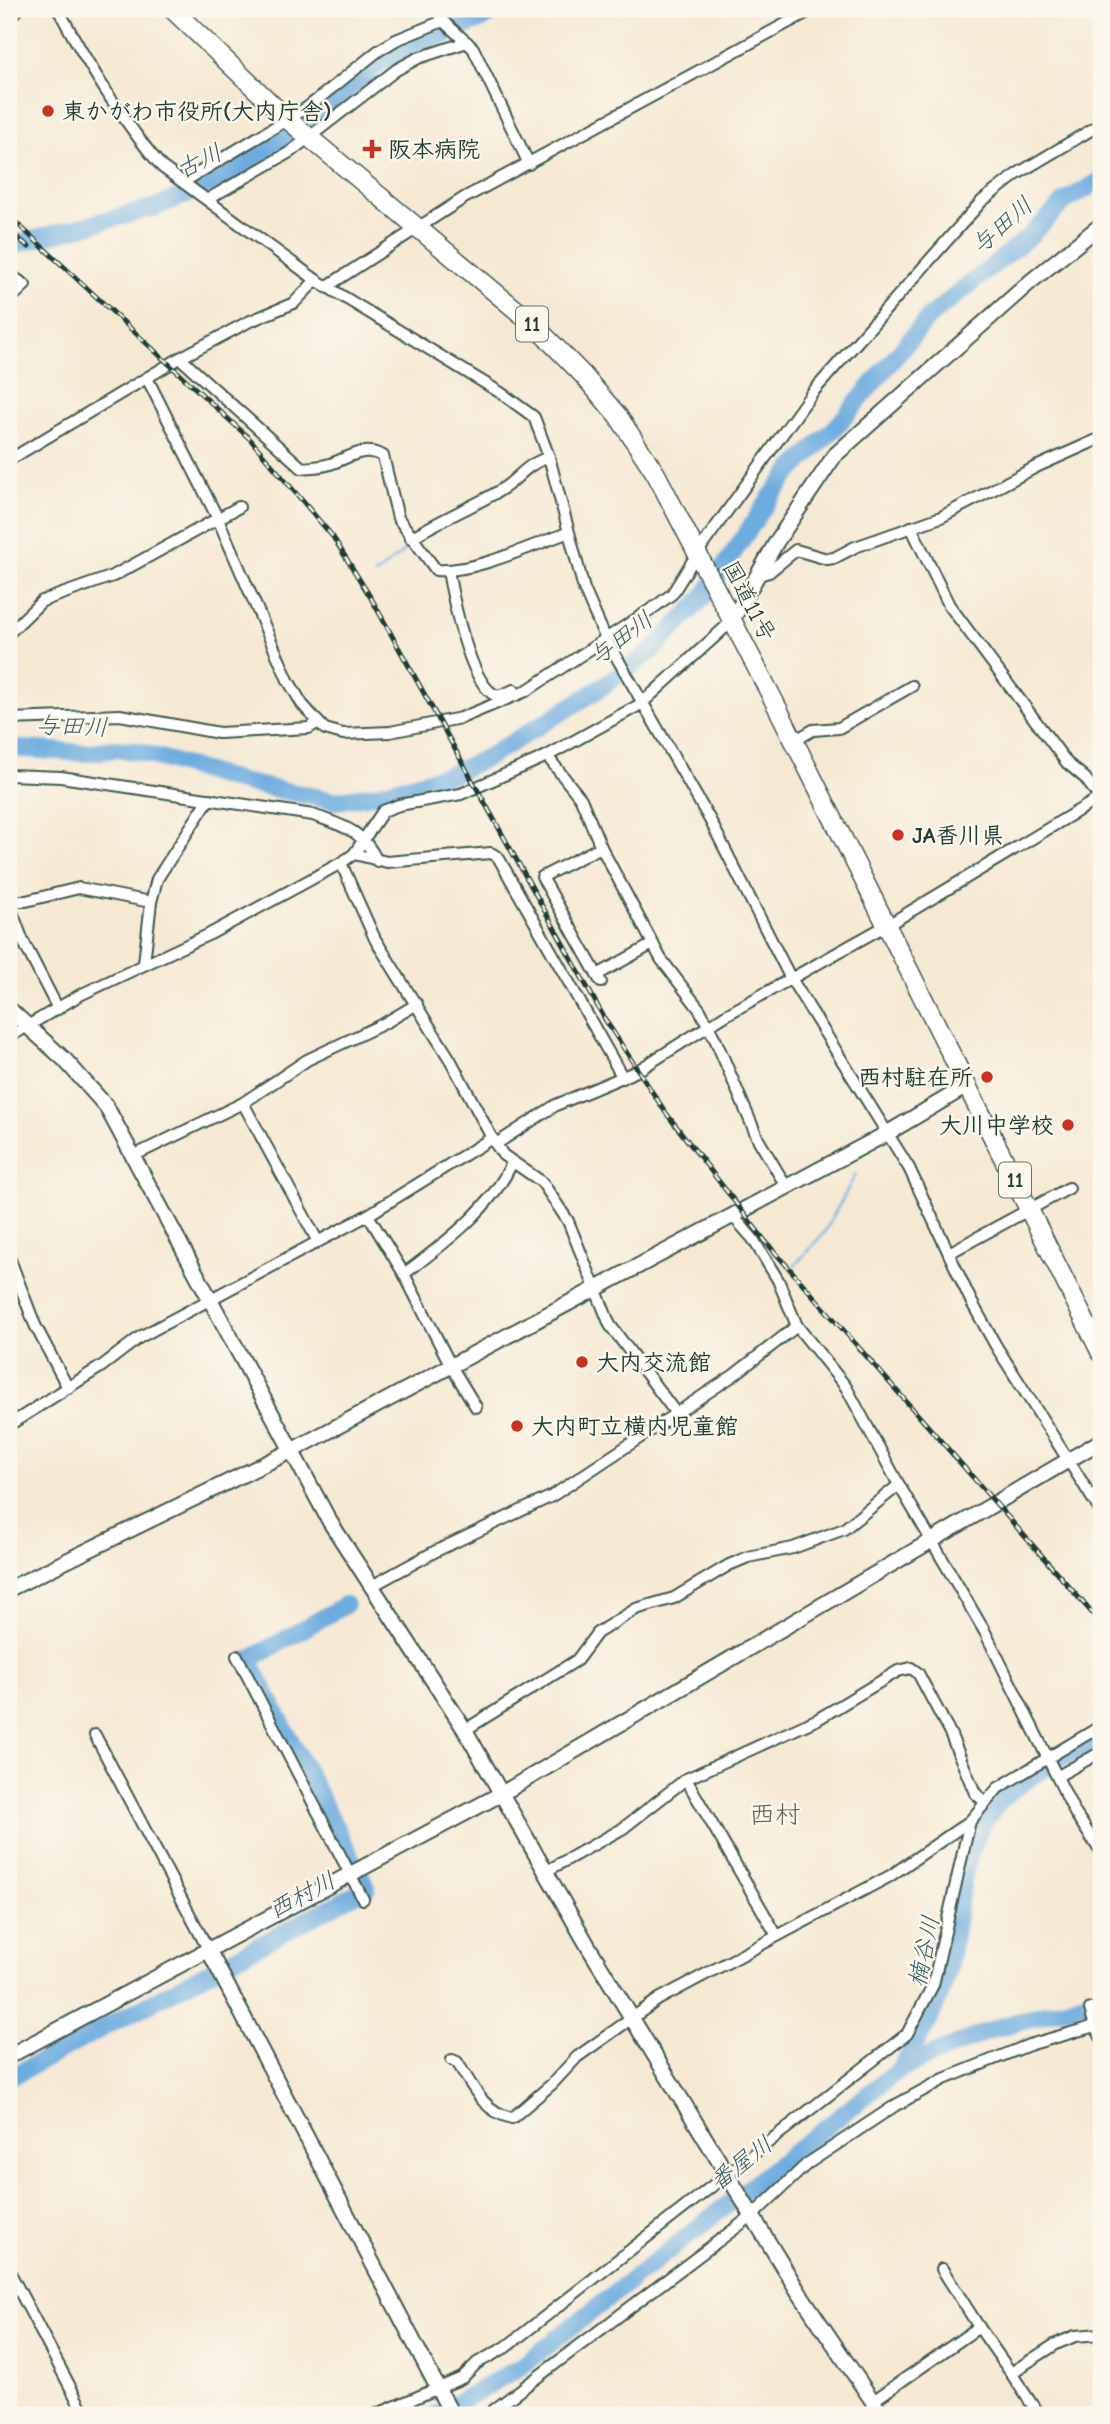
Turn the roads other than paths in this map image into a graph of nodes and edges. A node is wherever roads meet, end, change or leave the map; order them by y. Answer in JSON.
{"nodes":[{"id":1,"x":15,"y":9,"type":"edge"},
{"id":2,"x":58,"y":9,"type":"edge"},
{"id":3,"x":172,"y":9,"type":"edge"},
{"id":4,"x":438,"y":9,"type":"edge"},
{"id":5,"x":813,"y":9,"type":"edge"},
{"id":6,"x":9,"y":11,"type":"edge"},
{"id":7,"x":445,"y":22,"type":"junction"},
{"id":8,"x":465,"y":40,"type":"junction"},
{"id":9,"x":288,"y":120,"type":"junction"},
{"id":10,"x":1101,"y":124,"type":"edge"},
{"id":11,"x":308,"y":136,"type":"junction"},
{"id":12,"x":529,"y":164,"type":"junction"},
{"id":13,"x":187,"y":183,"type":"junction"},
{"id":14,"x":206,"y":198,"type":"junction"},
{"id":15,"x":1101,"y":225,"type":"edge"},
{"id":16,"x":417,"y":227,"type":"junction"},
{"id":17,"x":9,"y":274,"type":"edge"},
{"id":18,"x":321,"y":283,"type":"junction"},
{"id":19,"x":9,"y":300,"type":"edge"},
{"id":20,"x":180,"y":358,"type":"junction"},
{"id":21,"x":147,"y":378,"type":"junction"},
{"id":22,"x":1101,"y":438,"type":"edge"},
{"id":23,"x":549,"y":457,"type":"junction"},
{"id":24,"x":9,"y":460,"type":"edge"},
{"id":25,"x":239,"y":507,"type":"dead end"},
{"id":26,"x":218,"y":519,"type":"junction"},
{"id":27,"x":911,"y":527,"type":"junction"},
{"id":28,"x":567,"y":533,"type":"junction"},
{"id":29,"x":411,"y":538,"type":"junction"},
{"id":30,"x":699,"y":559,"type":"junction"},
{"id":31,"x":448,"y":571,"type":"junction"},
{"id":32,"x":759,"y":575,"type":"junction"},
{"id":33,"x":727,"y":614,"type":"junction"},
{"id":34,"x":9,"y":633,"type":"edge"},
{"id":35,"x":607,"y":640,"type":"junction"},
{"id":36,"x":912,"y":686,"type":"dead end"},
{"id":37,"x":526,"y":691,"type":"junction"},
{"id":38,"x":640,"y":700,"type":"junction"},
{"id":39,"x":9,"y":719,"type":"edge"},
{"id":40,"x":318,"y":722,"type":"junction"},
{"id":41,"x":794,"y":741,"type":"junction"},
{"id":42,"x":547,"y":756,"type":"junction"},
{"id":43,"x":9,"y":775,"type":"edge"},
{"id":44,"x":1100,"y":798,"type":"edge"},
{"id":45,"x":209,"y":799,"type":"junction"},
{"id":46,"x":363,"y":838,"type":"junction"},
{"id":47,"x":601,"y":847,"type":"junction"},
{"id":48,"x":354,"y":853,"type":"junction"},
{"id":49,"x":377,"y":861,"type":"junction"},
{"id":50,"x":341,"y":863,"type":"junction"},
{"id":51,"x":9,"y":902,"type":"edge"},
{"id":52,"x":151,"y":902,"type":"junction"},
{"id":53,"x":885,"y":924,"type":"junction"},
{"id":54,"x":653,"y":944,"type":"junction"},
{"id":55,"x":144,"y":963,"type":"junction"},
{"id":56,"x":790,"y":977,"type":"junction"},
{"id":57,"x":417,"y":1004,"type":"junction"},
{"id":58,"x":9,"y":1009,"type":"edge"},
{"id":59,"x":58,"y":1009,"type":"junction"},
{"id":60,"x":709,"y":1026,"type":"junction"},
{"id":61,"x":27,"y":1027,"type":"junction"},
{"id":62,"x":9,"y":1037,"type":"edge"},
{"id":63,"x":623,"y":1078,"type":"junction"},
{"id":64,"x":967,"y":1086,"type":"junction"},
{"id":65,"x":243,"y":1103,"type":"junction"},
{"id":66,"x":886,"y":1135,"type":"junction"},
{"id":67,"x":494,"y":1141,"type":"junction"},
{"id":68,"x":133,"y":1156,"type":"junction"},
{"id":69,"x":512,"y":1163,"type":"junction"},
{"id":70,"x":786,"y":1186,"type":"junction"},
{"id":71,"x":1069,"y":1188,"type":"dead end"},
{"id":72,"x":1031,"y":1210,"type":"junction"},
{"id":73,"x":368,"y":1215,"type":"junction"},
{"id":74,"x":733,"y":1216,"type":"junction"},
{"id":75,"x":317,"y":1240,"type":"junction"},
{"id":76,"x":949,"y":1253,"type":"junction"},
{"id":77,"x":9,"y":1257,"type":"edge"},
{"id":78,"x":404,"y":1274,"type":"junction"},
{"id":79,"x":595,"y":1289,"type":"junction"},
{"id":80,"x":211,"y":1300,"type":"junction"},
{"id":81,"x":797,"y":1326,"type":"junction"},
{"id":82,"x":1101,"y":1353,"type":"edge"},
{"id":83,"x":451,"y":1366,"type":"junction"},
{"id":84,"x":68,"y":1388,"type":"junction"},
{"id":85,"x":476,"y":1407,"type":"dead end"},
{"id":86,"x":675,"y":1412,"type":"junction"},
{"id":87,"x":9,"y":1425,"type":"edge"},
{"id":88,"x":1101,"y":1441,"type":"edge"},
{"id":89,"x":293,"y":1450,"type":"junction"},
{"id":90,"x":1069,"y":1460,"type":"junction"},
{"id":91,"x":899,"y":1485,"type":"junction"},
{"id":92,"x":1101,"y":1512,"type":"edge"},
{"id":93,"x":932,"y":1542,"type":"junction"},
{"id":94,"x":370,"y":1587,"type":"junction"},
{"id":95,"x":9,"y":1589,"type":"edge"},
{"id":96,"x":237,"y":1656,"type":"dead end"},
{"id":97,"x":1101,"y":1726,"type":"edge"},
{"id":98,"x":465,"y":1730,"type":"junction"},
{"id":99,"x":95,"y":1735,"type":"dead end"},
{"id":100,"x":1101,"y":1752,"type":"edge"},
{"id":101,"x":1048,"y":1756,"type":"junction"},
{"id":102,"x":1058,"y":1776,"type":"junction"},
{"id":103,"x":687,"y":1779,"type":"junction"},
{"id":104,"x":501,"y":1794,"type":"junction"},
{"id":105,"x":984,"y":1801,"type":"junction"},
{"id":106,"x":970,"y":1821,"type":"junction"},
{"id":107,"x":1101,"y":1852,"type":"edge"},
{"id":108,"x":545,"y":1872,"type":"junction"},
{"id":109,"x":353,"y":1876,"type":"junction"},
{"id":110,"x":363,"y":1899,"type":"dead end"},
{"id":111,"x":776,"y":1934,"type":"junction"},
{"id":112,"x":209,"y":1951,"type":"junction"},
{"id":113,"x":1101,"y":2007,"type":"edge"},
{"id":114,"x":632,"y":2019,"type":"junction"},
{"id":115,"x":1095,"y":2026,"type":"junction"},
{"id":116,"x":1101,"y":2038,"type":"edge"},
{"id":117,"x":9,"y":2056,"type":"edge"},
{"id":118,"x":452,"y":2060,"type":"dead end"},
{"id":119,"x":730,"y":2177,"type":"junction"},
{"id":120,"x":751,"y":2213,"type":"junction"},
{"id":121,"x":942,"y":2269,"type":"dead end"},
{"id":122,"x":9,"y":2271,"type":"edge"},
{"id":123,"x":979,"y":2327,"type":"junction"},
{"id":124,"x":1101,"y":2334,"type":"edge"},
{"id":125,"x":1011,"y":2373,"type":"junction"},
{"id":126,"x":440,"y":2391,"type":"junction"},
{"id":127,"x":873,"y":2401,"type":"junction"},
{"id":128,"x":85,"y":2415,"type":"edge"},
{"id":129,"x":375,"y":2415,"type":"edge"},
{"id":130,"x":452,"y":2415,"type":"edge"},
{"id":131,"x":487,"y":2415,"type":"edge"},
{"id":132,"x":882,"y":2415,"type":"edge"},
{"id":133,"x":1039,"y":2415,"type":"edge"}],
"edges":[{"from":1,"to":6,"type":"main road"},
{"from":2,"to":13,"type":"street"},
{"from":3,"to":9,"type":"highway","name":"国道11号","number":"11"},
{"from":4,"to":7,"type":"street"},
{"from":5,"to":12,"type":"street"},
{"from":7,"to":8,"type":"street"},
{"from":7,"to":9,"type":"street"},
{"from":8,"to":11,"type":"street"},
{"from":8,"to":12,"type":"street"},
{"from":9,"to":11,"type":"highway","name":"国道11号","number":"11"},
{"from":9,"to":13,"type":"street"},
{"from":10,"to":30,"type":"street"},
{"from":11,"to":14,"type":"street"},
{"from":11,"to":16,"type":"highway","name":"国道11号","number":"11"},
{"from":12,"to":16,"type":"street"},
{"from":13,"to":14,"type":"street"},
{"from":14,"to":18,"type":"street"},
{"from":15,"to":32,"type":"street"},
{"from":16,"to":18,"type":"street"},
{"from":16,"to":30,"type":"highway","name":"国道11号","number":"11"},
{"from":17,"to":19,"type":"street"},
{"from":18,"to":20,"type":"street"},
{"from":18,"to":23,"type":"street"},
{"from":20,"to":21,"type":"street"},
{"from":20,"to":29,"type":"street"},
{"from":21,"to":24,"type":"street"},
{"from":21,"to":26,"type":"street"},
{"from":22,"to":27,"type":"street"},
{"from":23,"to":28,"type":"street"},
{"from":23,"to":29,"type":"street"},
{"from":25,"to":26,"type":"street"},
{"from":26,"to":34,"type":"street"},
{"from":26,"to":40,"type":"street"},
{"from":27,"to":32,"type":"street"},
{"from":27,"to":44,"type":"street"},
{"from":28,"to":31,"type":"street"},
{"from":28,"to":35,"type":"street"},
{"from":29,"to":31,"type":"street"},
{"from":30,"to":33,"type":"highway","name":"国道11号","number":"11"},
{"from":30,"to":35,"type":"street"},
{"from":31,"to":37,"type":"street"},
{"from":32,"to":33,"type":"street"},
{"from":33,"to":38,"type":"street"},
{"from":33,"to":41,"type":"highway","name":"国道11号","number":"11"},
{"from":35,"to":37,"type":"street"},
{"from":35,"to":38,"type":"street"},
{"from":36,"to":41,"type":"street"},
{"from":37,"to":40,"type":"street"},
{"from":38,"to":42,"type":"street"},
{"from":38,"to":56,"type":"street"},
{"from":39,"to":40,"type":"street"},
{"from":41,"to":53,"type":"highway","name":"国道11号","number":"11"},
{"from":42,"to":46,"type":"street"},
{"from":42,"to":47,"type":"street"},
{"from":43,"to":45,"type":"street"},
{"from":44,"to":53,"type":"street"},
{"from":45,"to":46,"type":"street"},
{"from":45,"to":52,"type":"street"},
{"from":46,"to":48,"type":"street"},
{"from":46,"to":49,"type":"street"},
{"from":47,"to":54,"type":"street"},
{"from":47,"to":54,"type":"street"},
{"from":48,"to":49,"type":"street"},
{"from":48,"to":50,"type":"street"},
{"from":49,"to":63,"type":"street"},
{"from":50,"to":55,"type":"street"},
{"from":50,"to":57,"type":"street"},
{"from":51,"to":52,"type":"street"},
{"from":51,"to":59,"type":"street"},
{"from":52,"to":55,"type":"street"},
{"from":53,"to":56,"type":"street"},
{"from":53,"to":64,"type":"highway","name":"国道11号","number":"11"},
{"from":54,"to":60,"type":"street"},
{"from":55,"to":59,"type":"street"},
{"from":56,"to":60,"type":"street"},
{"from":56,"to":66,"type":"street"},
{"from":57,"to":65,"type":"street"},
{"from":57,"to":67,"type":"street"},
{"from":58,"to":61,"type":"street"},
{"from":59,"to":61,"type":"street"},
{"from":60,"to":63,"type":"street"},
{"from":60,"to":70,"type":"street"},
{"from":61,"to":62,"type":"street"},
{"from":61,"to":68,"type":"street"},
{"from":63,"to":67,"type":"street"},
{"from":64,"to":66,"type":"street"},
{"from":64,"to":72,"type":"highway","name":"国道11号","number":"11"},
{"from":65,"to":68,"type":"street"},
{"from":65,"to":75,"type":"street"},
{"from":66,"to":70,"type":"street"},
{"from":66,"to":76,"type":"street"},
{"from":67,"to":69,"type":"street"},
{"from":67,"to":73,"type":"street"},
{"from":68,"to":80,"type":"street"},
{"from":69,"to":78,"type":"street"},
{"from":69,"to":79,"type":"street"},
{"from":70,"to":74,"type":"street"},
{"from":71,"to":72,"type":"street"},
{"from":72,"to":76,"type":"street"},
{"from":72,"to":82,"type":"highway","name":"国道11号","number":"11"},
{"from":73,"to":75,"type":"street"},
{"from":73,"to":78,"type":"street"},
{"from":74,"to":79,"type":"street"},
{"from":74,"to":81,"type":"street"},
{"from":75,"to":80,"type":"street"},
{"from":76,"to":90,"type":"street"},
{"from":77,"to":84,"type":"street"},
{"from":78,"to":83,"type":"street"},
{"from":79,"to":83,"type":"street"},
{"from":79,"to":86,"type":"street"},
{"from":80,"to":84,"type":"street"},
{"from":80,"to":89,"type":"street"},
{"from":81,"to":86,"type":"street"},
{"from":81,"to":91,"type":"street"},
{"from":83,"to":85,"type":"street"},
{"from":83,"to":89,"type":"street"},
{"from":84,"to":87,"type":"street"},
{"from":86,"to":94,"type":"street"},
{"from":88,"to":90,"type":"street"},
{"from":89,"to":94,"type":"street"},
{"from":89,"to":95,"type":"street"},
{"from":90,"to":92,"type":"street"},
{"from":90,"to":93,"type":"street"},
{"from":91,"to":93,"type":"street"},
{"from":91,"to":98,"type":"street"},
{"from":93,"to":101,"type":"street"},
{"from":93,"to":104,"type":"street"},
{"from":94,"to":98,"type":"street"},
{"from":96,"to":109,"type":"street"},
{"from":97,"to":101,"type":"street"},
{"from":98,"to":104,"type":"street"},
{"from":99,"to":112,"type":"street"},
{"from":100,"to":102,"type":"street"},
{"from":101,"to":102,"type":"street"},
{"from":101,"to":105,"type":"street"},
{"from":102,"to":107,"type":"street"},
{"from":103,"to":105,"type":"street"},
{"from":103,"to":108,"type":"street"},
{"from":103,"to":111,"type":"street"},
{"from":104,"to":108,"type":"street"},
{"from":104,"to":109,"type":"street"},
{"from":105,"to":106,"type":"street"},
{"from":106,"to":111,"type":"street"},
{"from":106,"to":119,"type":"street"},
{"from":108,"to":114,"type":"street"},
{"from":109,"to":110,"type":"street"},
{"from":109,"to":112,"type":"street"},
{"from":111,"to":114,"type":"street"},
{"from":112,"to":117,"type":"street"},
{"from":112,"to":126,"type":"street"},
{"from":113,"to":115,"type":"street"},
{"from":114,"to":118,"type":"street"},
{"from":114,"to":119,"type":"street"},
{"from":115,"to":116,"type":"street"},
{"from":115,"to":120,"type":"street"},
{"from":119,"to":120,"type":"street"},
{"from":119,"to":126,"type":"street"},
{"from":120,"to":127,"type":"street"},
{"from":120,"to":131,"type":"street"},
{"from":121,"to":123,"type":"street"},
{"from":122,"to":128,"type":"street"},
{"from":123,"to":125,"type":"street"},
{"from":123,"to":127,"type":"street"},
{"from":124,"to":125,"type":"street"},
{"from":125,"to":133,"type":"street"},
{"from":126,"to":129,"type":"street"},
{"from":126,"to":130,"type":"street"},
{"from":127,"to":132,"type":"street"}]}
